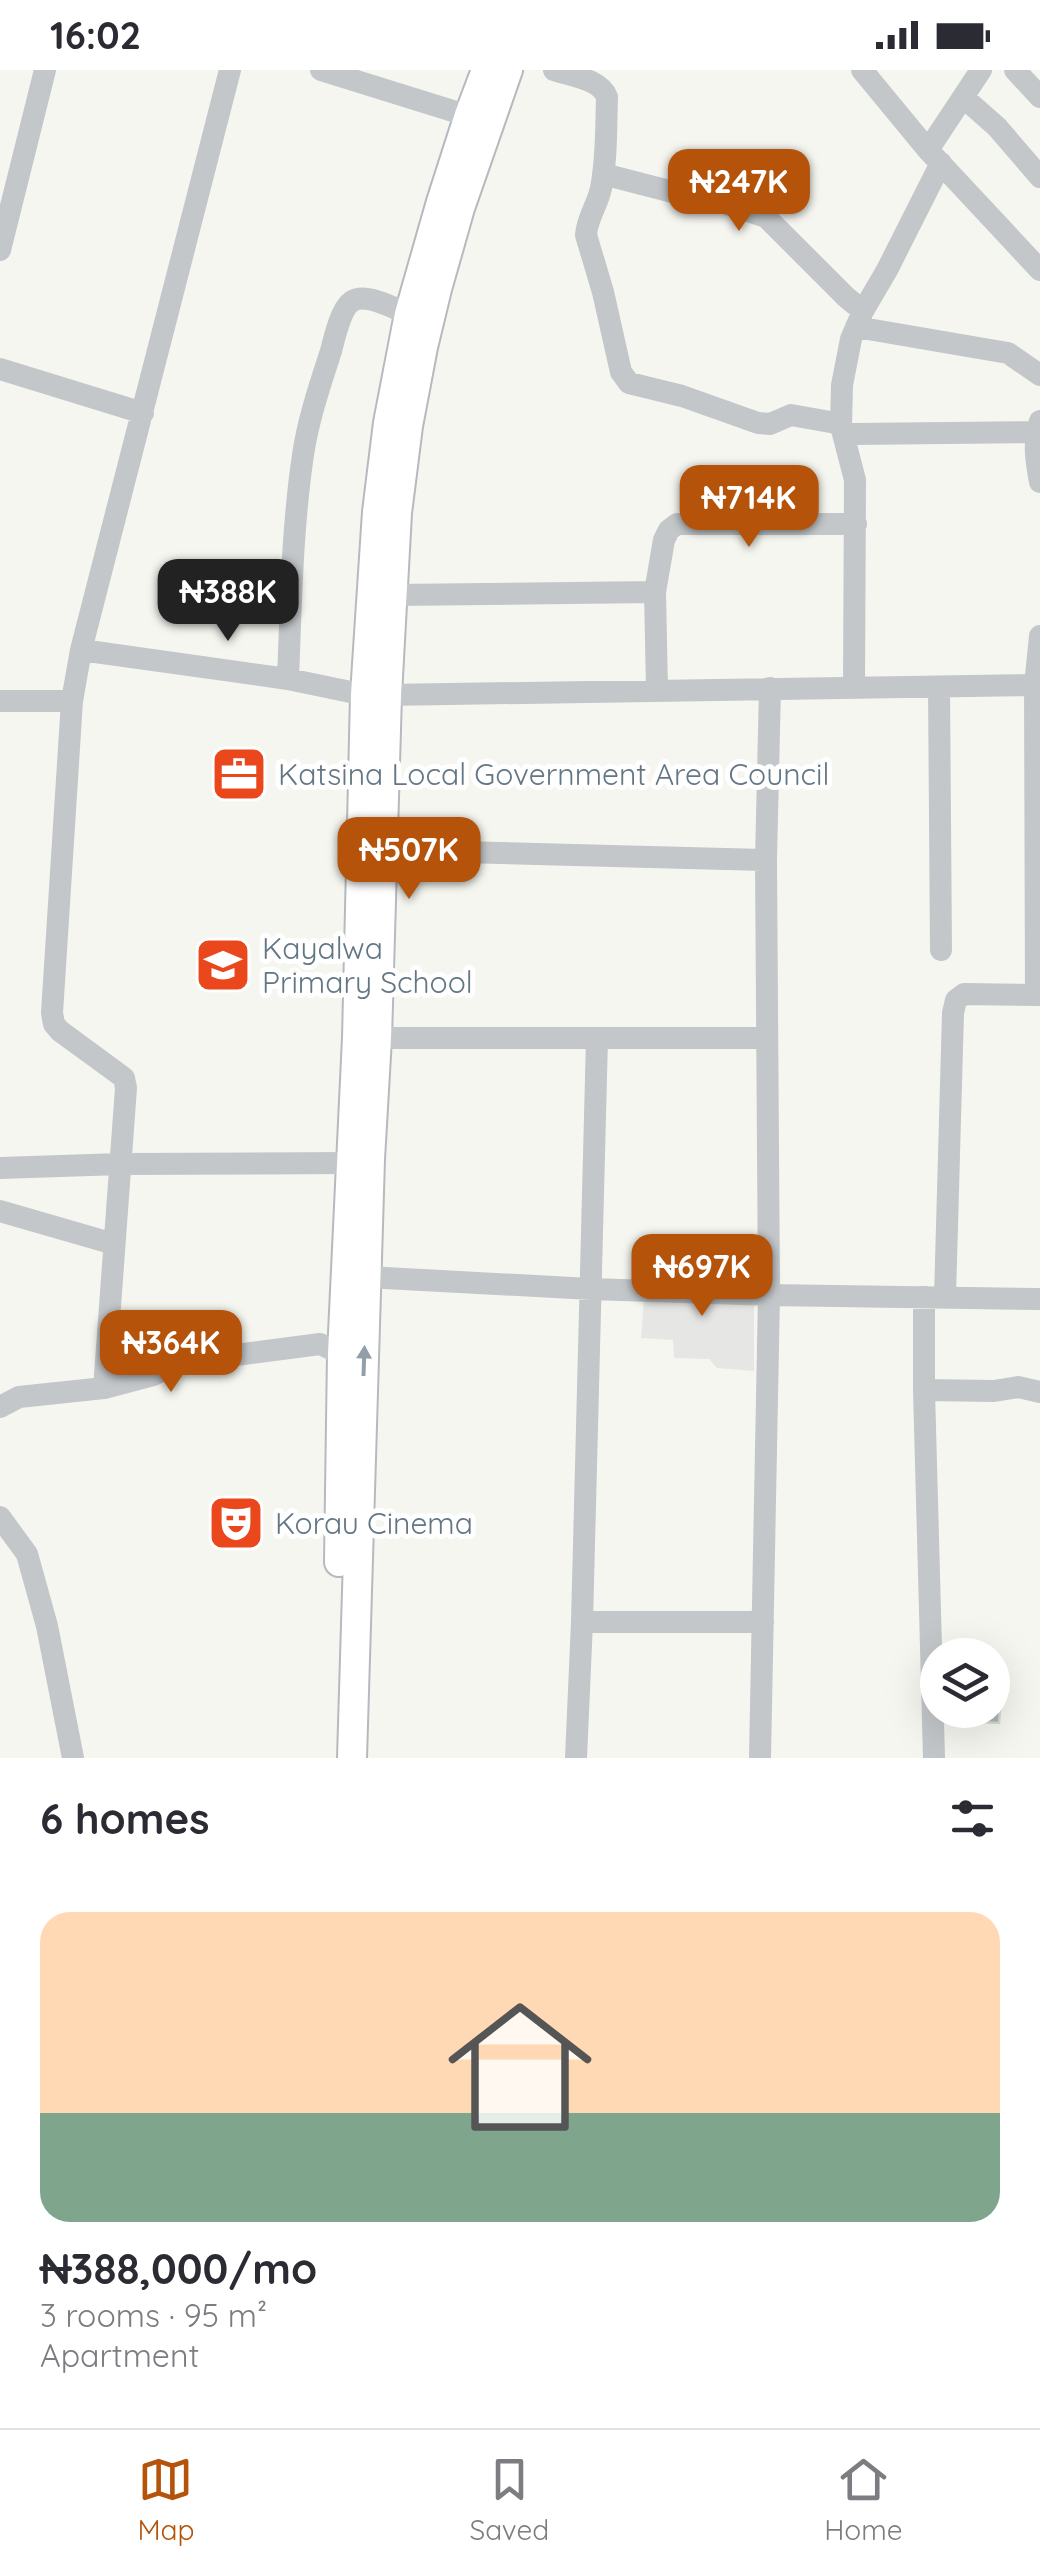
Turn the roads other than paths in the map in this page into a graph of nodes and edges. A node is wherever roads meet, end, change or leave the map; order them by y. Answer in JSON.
{"nodes":[{"id":1,"x":45,"y":70,"type":"edge"},
{"id":2,"x":230,"y":70,"type":"edge"},
{"id":3,"x":322,"y":70,"type":"edge"},
{"id":4,"x":486,"y":70,"type":"edge"},
{"id":5,"x":508,"y":70,"type":"edge"},
{"id":6,"x":554,"y":70,"type":"edge"},
{"id":7,"x":862,"y":70,"type":"edge"},
{"id":8,"x":982,"y":70,"type":"edge"},
{"id":9,"x":1015,"y":70,"type":"edge"},
{"id":10,"x":1040,"y":97,"type":"edge"},
{"id":11,"x":963,"y":98,"type":"junction"},
{"id":12,"x":479,"y":118,"type":"junction"},
{"id":13,"x":935,"y":157,"type":"junction"},
{"id":14,"x":603,"y":174,"type":"junction"},
{"id":15,"x":1040,"y":177,"type":"edge"},
{"id":16,"x":0,"y":250,"type":"edge"},
{"id":17,"x":1040,"y":270,"type":"edge"},
{"id":18,"x":409,"y":314,"type":"junction"},
{"id":19,"x":859,"y":319,"type":"junction"},
{"id":20,"x":0,"y":368,"type":"edge"},
{"id":21,"x":1040,"y":375,"type":"edge"},
{"id":22,"x":143,"y":413,"type":"junction"},
{"id":23,"x":841,"y":426,"type":"junction"},
{"id":24,"x":1038,"y":426,"type":"edge"},
{"id":25,"x":1040,"y":482,"type":"edge"},
{"id":26,"x":856,"y":524,"type":"junction"},
{"id":27,"x":655,"y":592,"type":"junction"},
{"id":28,"x":393,"y":595,"type":"junction"},
{"id":29,"x":1040,"y":636,"type":"edge"},
{"id":30,"x":81,"y":650,"type":"junction"},
{"id":31,"x":288,"y":679,"type":"junction"},
{"id":32,"x":1038,"y":685,"type":"edge"},
{"id":33,"x":770,"y":688,"type":"junction"},
{"id":34,"x":854,"y":688,"type":"junction"},
{"id":35,"x":939,"y":688,"type":"junction"},
{"id":36,"x":657,"y":690,"type":"junction"},
{"id":37,"x":376,"y":695,"type":"junction"},
{"id":38,"x":0,"y":700,"type":"edge"},
{"id":39,"x":72,"y":701,"type":"junction"},
{"id":40,"x":382,"y":850,"type":"junction"},
{"id":41,"x":766,"y":860,"type":"junction"},
{"id":42,"x":941,"y":950,"type":"dead end"},
{"id":43,"x":1038,"y":995,"type":"edge"},
{"id":44,"x":377,"y":1038,"type":"junction"},
{"id":45,"x":597,"y":1038,"type":"junction"},
{"id":46,"x":767,"y":1038,"type":"junction"},
{"id":47,"x":350,"y":1163,"type":"junction"},
{"id":48,"x":120,"y":1164,"type":"junction"},
{"id":49,"x":0,"y":1168,"type":"edge"},
{"id":50,"x":0,"y":1211,"type":"edge"},
{"id":51,"x":114,"y":1244,"type":"junction"},
{"id":52,"x":366,"y":1277,"type":"junction"},
{"id":53,"x":592,"y":1290,"type":"junction"},
{"id":54,"x":769,"y":1295,"type":"junction"},
{"id":55,"x":934,"y":1297,"type":"junction"},
{"id":56,"x":1040,"y":1298,"type":"edge"},
{"id":57,"x":342,"y":1354,"type":"junction"},
{"id":58,"x":104,"y":1388,"type":"junction"},
{"id":59,"x":924,"y":1390,"type":"junction"},
{"id":60,"x":1040,"y":1392,"type":"edge"},
{"id":61,"x":0,"y":1407,"type":"edge"},
{"id":62,"x":0,"y":1517,"type":"edge"},
{"id":63,"x":582,"y":1622,"type":"junction"},
{"id":64,"x":762,"y":1622,"type":"junction"},
{"id":65,"x":74,"y":1758,"type":"edge"},
{"id":66,"x":336,"y":1758,"type":"edge"},
{"id":67,"x":352,"y":1758,"type":"edge"},
{"id":68,"x":576,"y":1758,"type":"edge"},
{"id":69,"x":760,"y":1758,"type":"edge"},
{"id":70,"x":934,"y":1758,"type":"edge"}],
"edges":[{"from":1,"to":16,"type":"street"},
{"from":2,"to":22,"type":"street"},
{"from":3,"to":12,"type":"street"},
{"from":4,"to":12,"type":"main road"},
{"from":5,"to":12,"type":"main road"},
{"from":6,"to":14,"type":"street"},
{"from":7,"to":13,"type":"street"},
{"from":8,"to":11,"type":"street"},
{"from":9,"to":10,"type":"street"},
{"from":11,"to":13,"type":"street"},
{"from":11,"to":15,"type":"street"},
{"from":12,"to":18,"type":"main road"},
{"from":12,"to":28,"type":"main road"},
{"from":13,"to":17,"type":"street"},
{"from":13,"to":19,"type":"street"},
{"from":14,"to":19,"type":"street"},
{"from":14,"to":23,"type":"street"},
{"from":18,"to":31,"type":"street"},
{"from":18,"to":37,"type":"main road"},
{"from":19,"to":21,"type":"street"},
{"from":19,"to":23,"type":"street"},
{"from":20,"to":22,"type":"street"},
{"from":22,"to":30,"type":"street"},
{"from":23,"to":24,"type":"street"},
{"from":23,"to":26,"type":"street"},
{"from":24,"to":25,"type":"street"},
{"from":26,"to":27,"type":"street"},
{"from":26,"to":34,"type":"street"},
{"from":27,"to":28,"type":"street"},
{"from":27,"to":36,"type":"street"},
{"from":28,"to":37,"type":"main road"},
{"from":29,"to":32,"type":"street"},
{"from":30,"to":31,"type":"street"},
{"from":30,"to":39,"type":"street"},
{"from":31,"to":37,"type":"street"},
{"from":32,"to":35,"type":"street"},
{"from":32,"to":43,"type":"street"},
{"from":33,"to":34,"type":"street"},
{"from":33,"to":36,"type":"street"},
{"from":33,"to":41,"type":"street"},
{"from":34,"to":35,"type":"street"},
{"from":35,"to":42,"type":"street"},
{"from":36,"to":37,"type":"street"},
{"from":37,"to":40,"type":"main road"},
{"from":37,"to":47,"type":"main road"},
{"from":38,"to":39,"type":"street"},
{"from":39,"to":48,"type":"street"},
{"from":40,"to":41,"type":"street"},
{"from":40,"to":44,"type":"main road"},
{"from":41,"to":46,"type":"street"},
{"from":43,"to":55,"type":"street"},
{"from":44,"to":45,"type":"street"},
{"from":44,"to":52,"type":"main road"},
{"from":45,"to":46,"type":"street"},
{"from":45,"to":53,"type":"street"},
{"from":46,"to":54,"type":"street"},
{"from":47,"to":48,"type":"street"},
{"from":47,"to":57,"type":"main road"},
{"from":48,"to":49,"type":"street"},
{"from":48,"to":51,"type":"street"},
{"from":50,"to":51,"type":"street"},
{"from":51,"to":58,"type":"street"},
{"from":52,"to":53,"type":"street"},
{"from":67,"to":52,"type":"main road","one_way":true},
{"from":53,"to":54,"type":"street"},
{"from":53,"to":63,"type":"street"},
{"from":54,"to":55,"type":"street"},
{"from":54,"to":64,"type":"street"},
{"from":55,"to":56,"type":"street"},
{"from":55,"to":59,"type":"street"},
{"from":57,"to":58,"type":"street"},
{"from":57,"to":66,"type":"main road"},
{"from":58,"to":61,"type":"street"},
{"from":59,"to":60,"type":"street"},
{"from":59,"to":70,"type":"street"},
{"from":62,"to":65,"type":"street"},
{"from":63,"to":64,"type":"street"},
{"from":63,"to":68,"type":"street"},
{"from":64,"to":69,"type":"street"}]}
